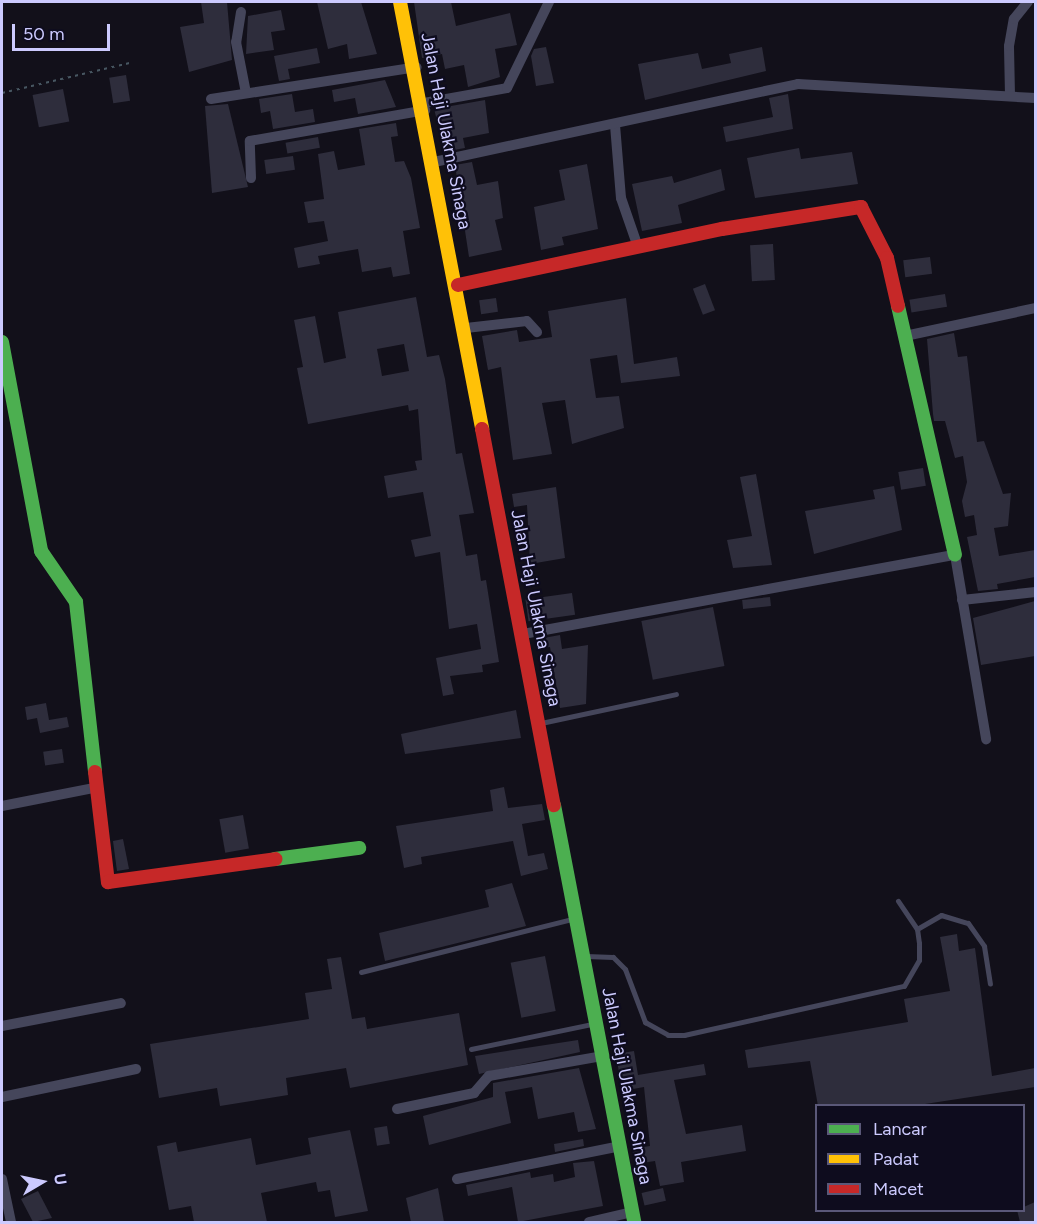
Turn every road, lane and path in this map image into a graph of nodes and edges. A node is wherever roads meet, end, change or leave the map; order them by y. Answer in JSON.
{"nodes":[{"id":1,"x":400,"y":2,"type":"edge"},
{"id":2,"x":549,"y":2,"type":"edge"},
{"id":3,"x":1028,"y":2,"type":"edge"},
{"id":4,"x":241,"y":12,"type":"dead end"},
{"id":5,"x":130,"y":63,"type":"dead end"},
{"id":6,"x":417,"y":67,"type":"junction"},
{"id":7,"x":2,"y":93,"type":"edge"},
{"id":8,"x":246,"y":93,"type":"junction"},
{"id":9,"x":1010,"y":95,"type":"junction"},
{"id":10,"x":1035,"y":98,"type":"edge"},
{"id":11,"x":211,"y":99,"type":"dead end"},
{"id":12,"x":424,"y":106,"type":"junction"},
{"id":13,"x":615,"y":125,"type":"junction"},
{"id":14,"x":434,"y":162,"type":"junction"},
{"id":15,"x":251,"y":178,"type":"dead end"},
{"id":16,"x":638,"y":247,"type":"junction"},
{"id":17,"x":458,"y":285,"type":"junction"},
{"id":18,"x":1035,"y":308,"type":"edge"},
{"id":19,"x":466,"y":328,"type":"junction"},
{"id":20,"x":537,"y":332,"type":"dead end"},
{"id":21,"x":905,"y":336,"type":"junction"},
{"id":22,"x":2,"y":342,"type":"edge"},
{"id":23,"x":955,"y":555,"type":"junction"},
{"id":24,"x":1035,"y":592,"type":"edge"},
{"id":25,"x":962,"y":600,"type":"junction"},
{"id":26,"x":523,"y":634,"type":"junction"},
{"id":27,"x":676,"y":694,"type":"dead end"},
{"id":28,"x":540,"y":723,"type":"junction"},
{"id":29,"x":986,"y":739,"type":"dead end"},
{"id":30,"x":94,"y":788,"type":"junction"},
{"id":31,"x":2,"y":806,"type":"edge"},
{"id":32,"x":359,"y":848,"type":"dead end"},
{"id":33,"x":898,"y":901,"type":"dead end"},
{"id":34,"x":577,"y":917,"type":"junction"},
{"id":35,"x":917,"y":929,"type":"junction"},
{"id":36,"x":584,"y":956,"type":"junction"},
{"id":37,"x":361,"y":972,"type":"dead end"},
{"id":38,"x":990,"y":984,"type":"dead end"},
{"id":39,"x":121,"y":1003,"type":"dead end"},
{"id":40,"x":597,"y":1023,"type":"junction"},
{"id":41,"x":2,"y":1026,"type":"edge"},
{"id":42,"x":471,"y":1049,"type":"dead end"},
{"id":43,"x":603,"y":1056,"type":"junction"},
{"id":44,"x":136,"y":1069,"type":"dead end"},
{"id":45,"x":2,"y":1097,"type":"edge"},
{"id":46,"x":397,"y":1109,"type":"dead end"},
{"id":47,"x":621,"y":1146,"type":"junction"},
{"id":48,"x":2,"y":1179,"type":"edge"},
{"id":49,"x":457,"y":1179,"type":"dead end"},
{"id":50,"x":633,"y":1217,"type":"edge"},
{"id":51,"x":11,"y":1222,"type":"edge"},
{"id":52,"x":589,"y":1222,"type":"edge"}],
"edges":[{"from":1,"to":6,"type":"street","name":"Jalan Haji Ulakma Sinaga"},
{"from":2,"to":12,"type":"street"},
{"from":3,"to":9,"type":"street"},
{"from":4,"to":8,"type":"street"},
{"from":5,"to":7,"type":"path"},
{"from":6,"to":8,"type":"street"},
{"from":6,"to":12,"type":"street","name":"Jalan Haji Ulakma Sinaga"},
{"from":8,"to":11,"type":"street"},
{"from":9,"to":10,"type":"street"},
{"from":9,"to":13,"type":"street"},
{"from":12,"to":14,"type":"street","name":"Jalan Haji Ulakma Sinaga"},
{"from":12,"to":15,"type":"street"},
{"from":13,"to":14,"type":"street"},
{"from":13,"to":16,"type":"street"},
{"from":14,"to":17,"type":"street","name":"Jalan Haji Ulakma Sinaga"},
{"from":16,"to":17,"type":"street"},
{"from":16,"to":21,"type":"street"},
{"from":17,"to":19,"type":"street","name":"Jalan Haji Ulakma Sinaga"},
{"from":18,"to":21,"type":"street"},
{"from":19,"to":20,"type":"street"},
{"from":19,"to":26,"type":"street","name":"Jalan Haji Ulakma Sinaga"},
{"from":21,"to":23,"type":"street"},
{"from":22,"to":30,"type":"street"},
{"from":23,"to":25,"type":"street"},
{"from":23,"to":26,"type":"street"},
{"from":24,"to":25,"type":"street"},
{"from":25,"to":29,"type":"street"},
{"from":26,"to":28,"type":"street","name":"Jalan Haji Ulakma Sinaga"},
{"from":27,"to":28,"type":"lane"},
{"from":28,"to":34,"type":"street","name":"Jalan Haji Ulakma Sinaga"},
{"from":30,"to":31,"type":"street"},
{"from":30,"to":32,"type":"street"},
{"from":33,"to":35,"type":"lane"},
{"from":34,"to":36,"type":"street","name":"Jalan Haji Ulakma Sinaga"},
{"from":34,"to":37,"type":"lane"},
{"from":35,"to":36,"type":"lane"},
{"from":35,"to":38,"type":"lane"},
{"from":36,"to":40,"type":"street","name":"Jalan Haji Ulakma Sinaga"},
{"from":39,"to":41,"type":"street"},
{"from":40,"to":42,"type":"lane"},
{"from":40,"to":43,"type":"street","name":"Jalan Haji Ulakma Sinaga"},
{"from":43,"to":46,"type":"street"},
{"from":43,"to":47,"type":"street","name":"Jalan Haji Ulakma Sinaga"},
{"from":44,"to":45,"type":"street"},
{"from":47,"to":49,"type":"street"},
{"from":47,"to":50,"type":"street","name":"Jalan Haji Ulakma Sinaga"},
{"from":48,"to":51,"type":"street"},
{"from":50,"to":52,"type":"street"}]}
